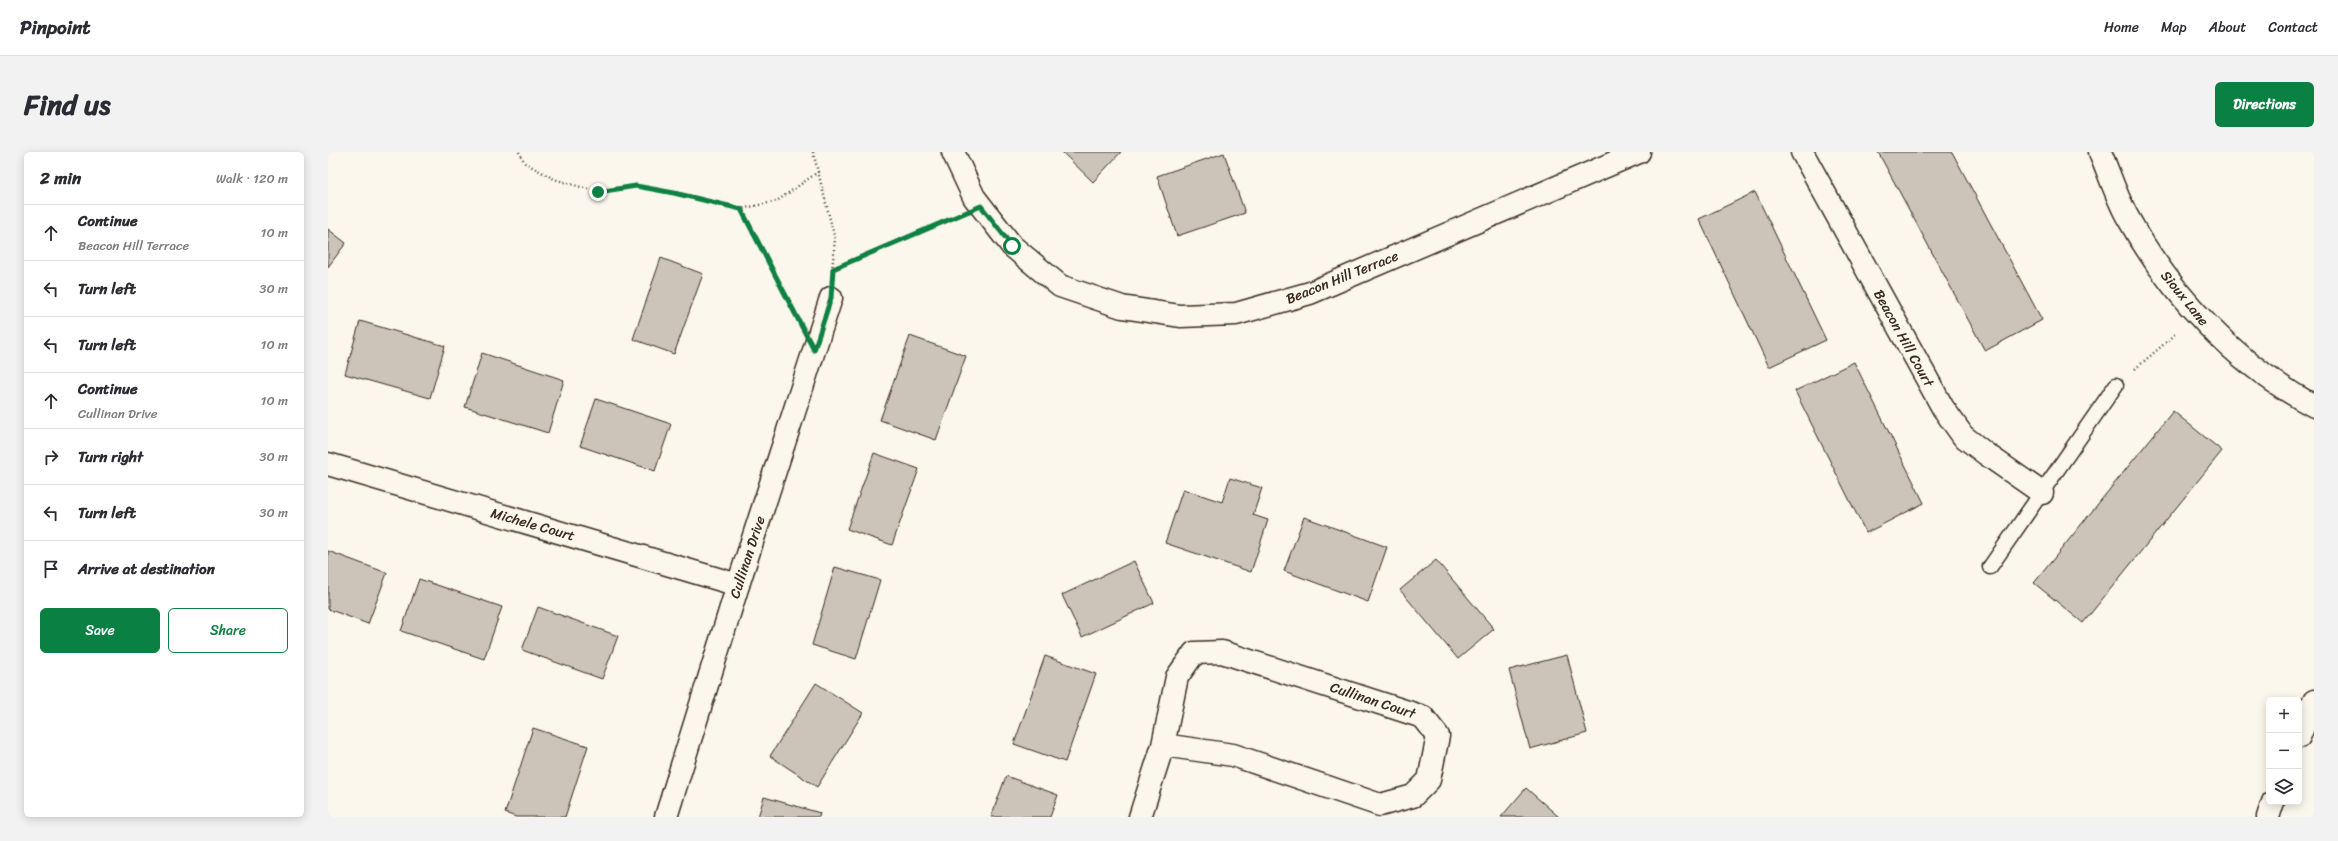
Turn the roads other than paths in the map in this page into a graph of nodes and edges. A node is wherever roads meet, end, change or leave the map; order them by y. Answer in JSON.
{"nodes":[{"id":1,"x":953,"y":152,"type":"edge"},
{"id":2,"x":1639,"y":152,"type":"edge"},
{"id":3,"x":1802,"y":152,"type":"edge"},
{"id":4,"x":2100,"y":152,"type":"edge"},
{"id":5,"x":831,"y":298,"type":"road end"},
{"id":6,"x":2116,"y":385,"type":"road end"},
{"id":7,"x":2314,"y":406,"type":"edge"},
{"id":8,"x":328,"y":464,"type":"edge"},
{"id":9,"x":2042,"y":493,"type":"junction"},
{"id":10,"x":1990,"y":567,"type":"dead end"},
{"id":11,"x":738,"y":585,"type":"junction"},
{"id":12,"x":2314,"y":700,"type":"edge"},
{"id":13,"x":2301,"y":733,"type":"edge"},
{"id":14,"x":1163,"y":745,"type":"junction"},
{"id":15,"x":2272,"y":805,"type":"edge"},
{"id":16,"x":666,"y":817,"type":"edge"},
{"id":17,"x":1140,"y":817,"type":"edge"},
{"id":18,"x":2268,"y":817,"type":"edge"}],
"edges":[{"from":1,"to":2,"type":"street","name":"Beacon Hill Terrace"},
{"from":3,"to":9,"type":"street","name":"Beacon Hill Court"},
{"from":4,"to":7,"type":"street","name":"Sioux Lane"},
{"from":5,"to":11,"type":"street","name":"Cullinan Drive"},
{"from":6,"to":9,"type":"lane"},
{"from":8,"to":11,"type":"street","name":"Michele Court"},
{"from":9,"to":10,"type":"lane"},
{"from":11,"to":16,"type":"street","name":"Cullinan Drive"},
{"from":12,"to":13,"type":"street"},
{"from":14,"to":14,"type":"street","name":"Cullinan Court"},
{"from":14,"to":17,"type":"street","name":"Cullinan Court"},
{"from":15,"to":18,"type":"street"}]}
